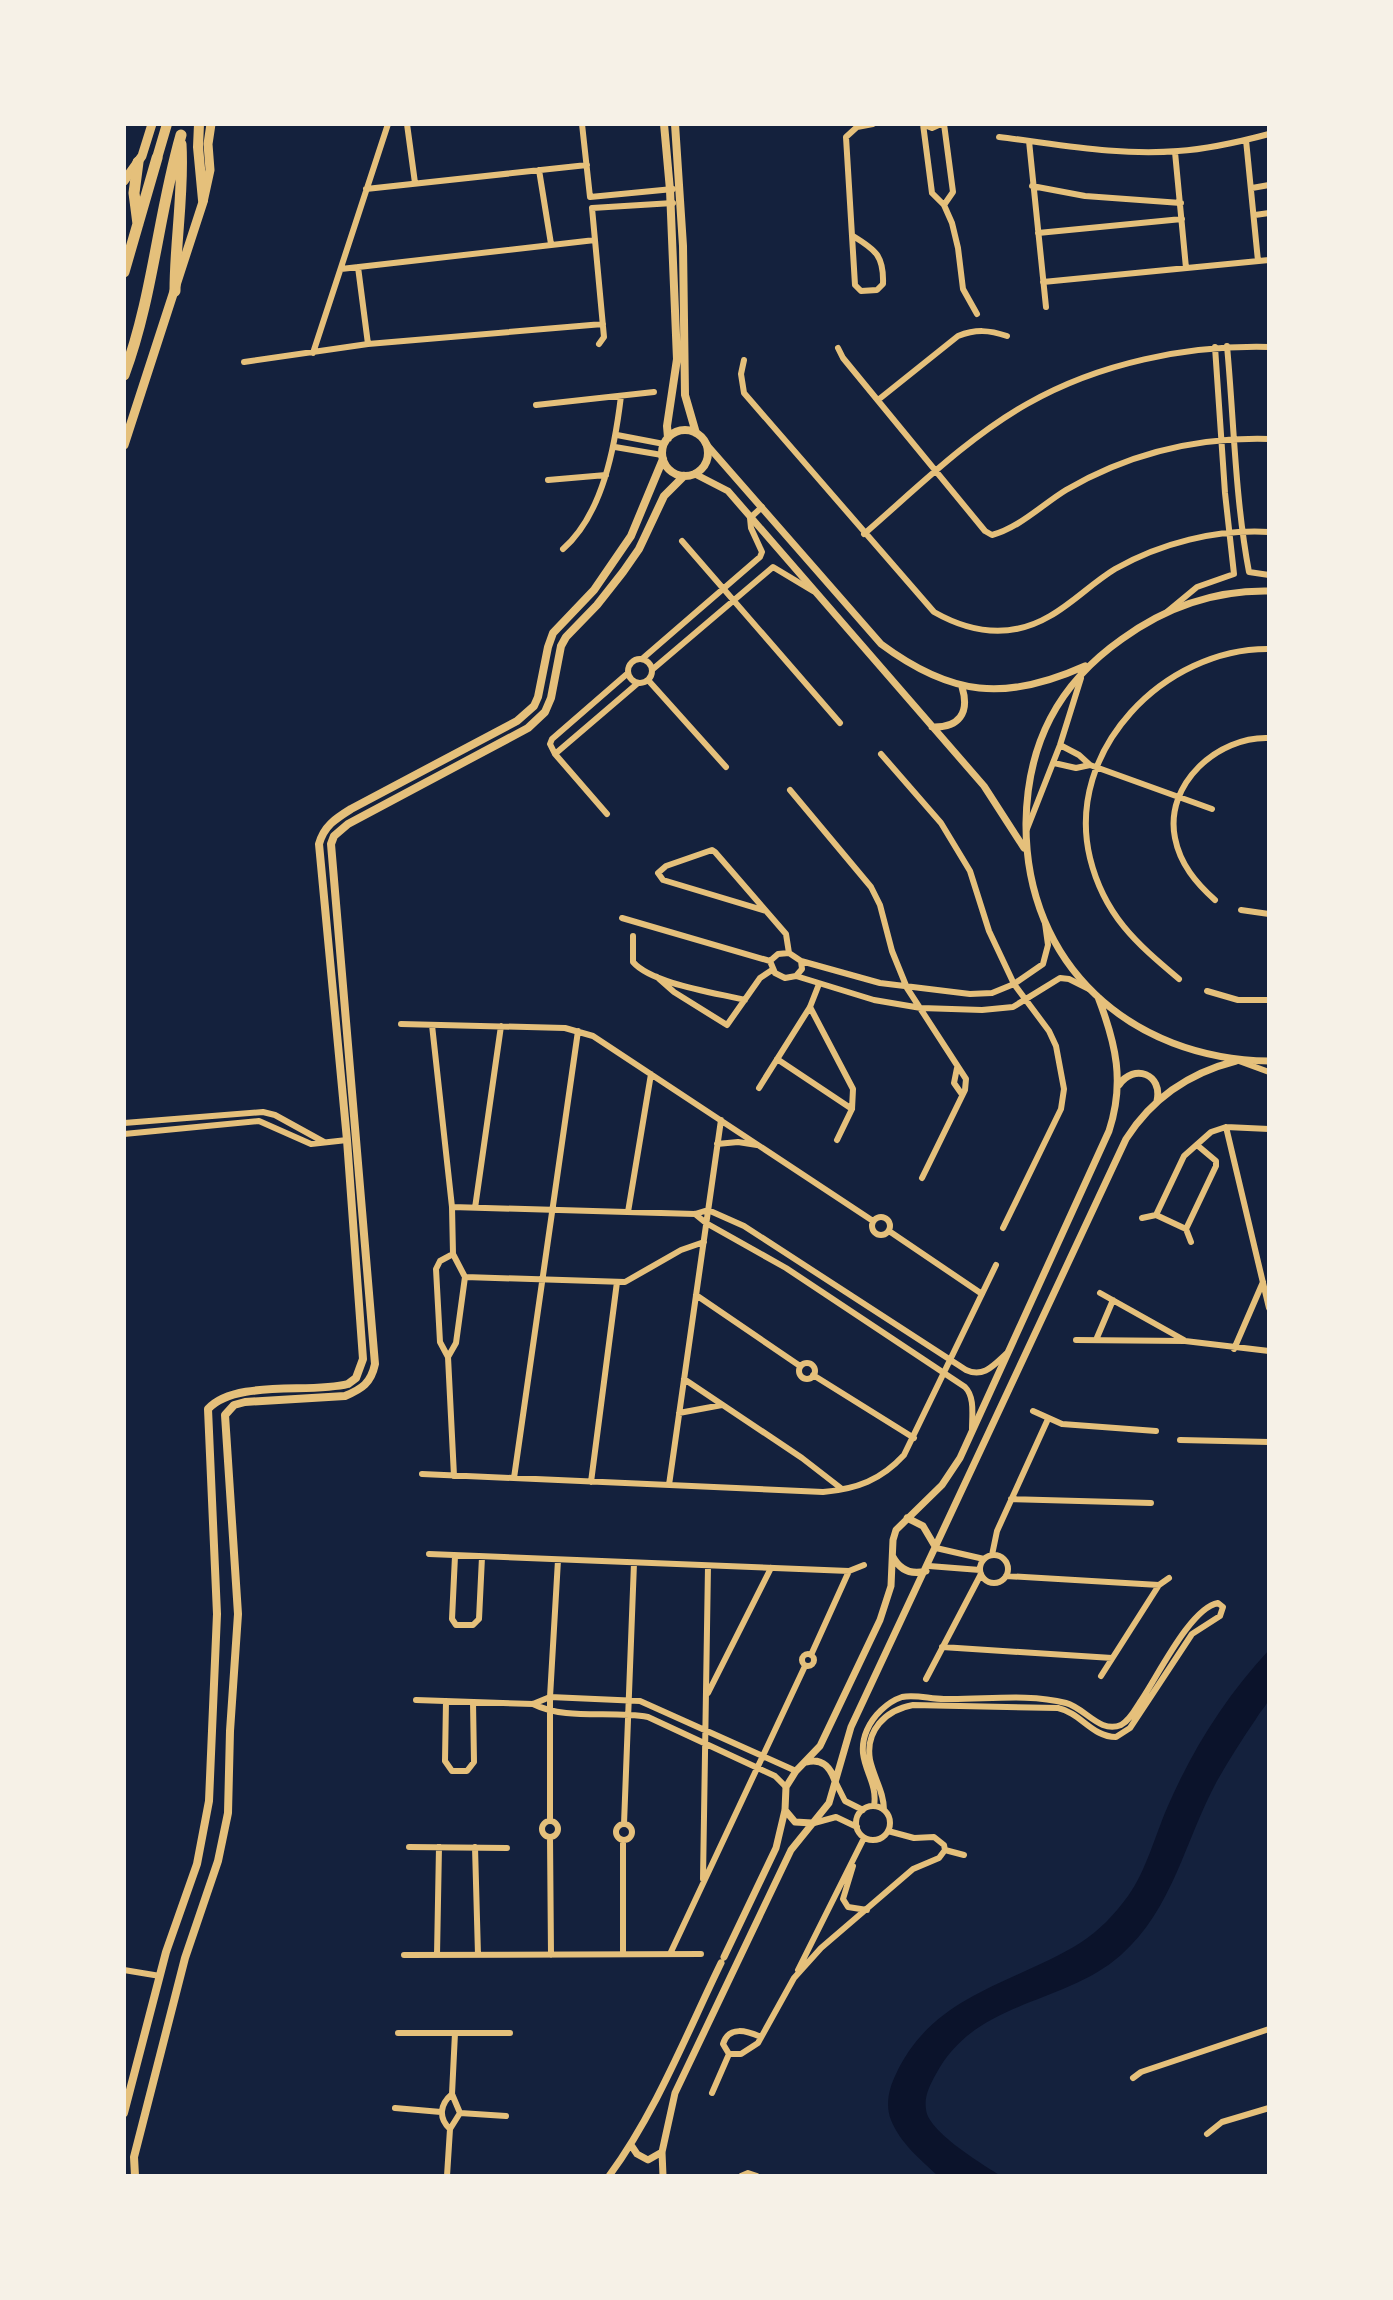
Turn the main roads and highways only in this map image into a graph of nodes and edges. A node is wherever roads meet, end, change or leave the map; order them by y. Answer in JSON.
{"nodes":[{"id":1,"x":152,"y":124,"type":"edge"},
{"id":2,"x":167,"y":124,"type":"edge"},
{"id":3,"x":199,"y":124,"type":"edge"},
{"id":4,"x":211,"y":124,"type":"edge"},
{"id":5,"x":664,"y":124,"type":"edge"},
{"id":6,"x":675,"y":124,"type":"edge"},
{"id":7,"x":182,"y":130,"type":"edge"},
{"id":8,"x":157,"y":158,"type":"junction"},
{"id":9,"x":138,"y":162,"type":"joint"},
{"id":10,"x":129,"y":180,"type":"edge"},
{"id":11,"x":124,"y":188,"type":"edge"},
{"id":12,"x":203,"y":200,"type":"junction"},
{"id":13,"x":139,"y":228,"type":"junction"},
{"id":14,"x":124,"y":272,"type":"edge"},
{"id":15,"x":175,"y":291,"type":"junction"},
{"id":16,"x":678,"y":313,"type":"junction"},
{"id":17,"x":124,"y":375,"type":"edge"},
{"id":18,"x":696,"y":433,"type":"junction"},
{"id":19,"x":666,"y":441,"type":"junction"},
{"id":20,"x":124,"y":445,"type":"edge"},
{"id":21,"x":663,"y":457,"type":"junction"},
{"id":22,"x":684,"y":476,"type":"junction"},
{"id":23,"x":553,"y":633,"type":"junction"},
{"id":24,"x":566,"y":637,"type":"junction"},
{"id":25,"x":124,"y":2113,"type":"edge"},
{"id":26,"x":135,"y":2176,"type":"edge"}],
"edges":[{"from":1,"to":9,"type":"main road"},
{"from":2,"to":8,"type":"highway"},
{"from":3,"to":12,"type":"highway"},
{"from":4,"to":12,"type":"main road"},
{"from":5,"to":16,"type":"main road"},
{"from":6,"to":16,"type":"main road"},
{"from":7,"to":15,"type":"highway"},
{"from":7,"to":17,"type":"highway"},
{"from":8,"to":10,"type":"highway"},
{"from":8,"to":13,"type":"highway"},
{"from":9,"to":10,"type":"highway"},
{"from":10,"to":11,"type":"highway"},
{"from":10,"to":13,"type":"highway"},
{"from":12,"to":15,"type":"main road"},
{"from":13,"to":14,"type":"highway"},
{"from":15,"to":20,"type":"main road"},
{"from":16,"to":18,"type":"main road"},
{"from":16,"to":19,"type":"main road"},
{"from":18,"to":19,"type":"main road"},
{"from":18,"to":22,"type":"main road"},
{"from":19,"to":21,"type":"main road"},
{"from":21,"to":22,"type":"main road"},
{"from":21,"to":23,"type":"main road"},
{"from":22,"to":24,"type":"main road"},
{"from":23,"to":24,"type":"main road"},
{"from":23,"to":25,"type":"main road"},
{"from":24,"to":26,"type":"main road"}]}
